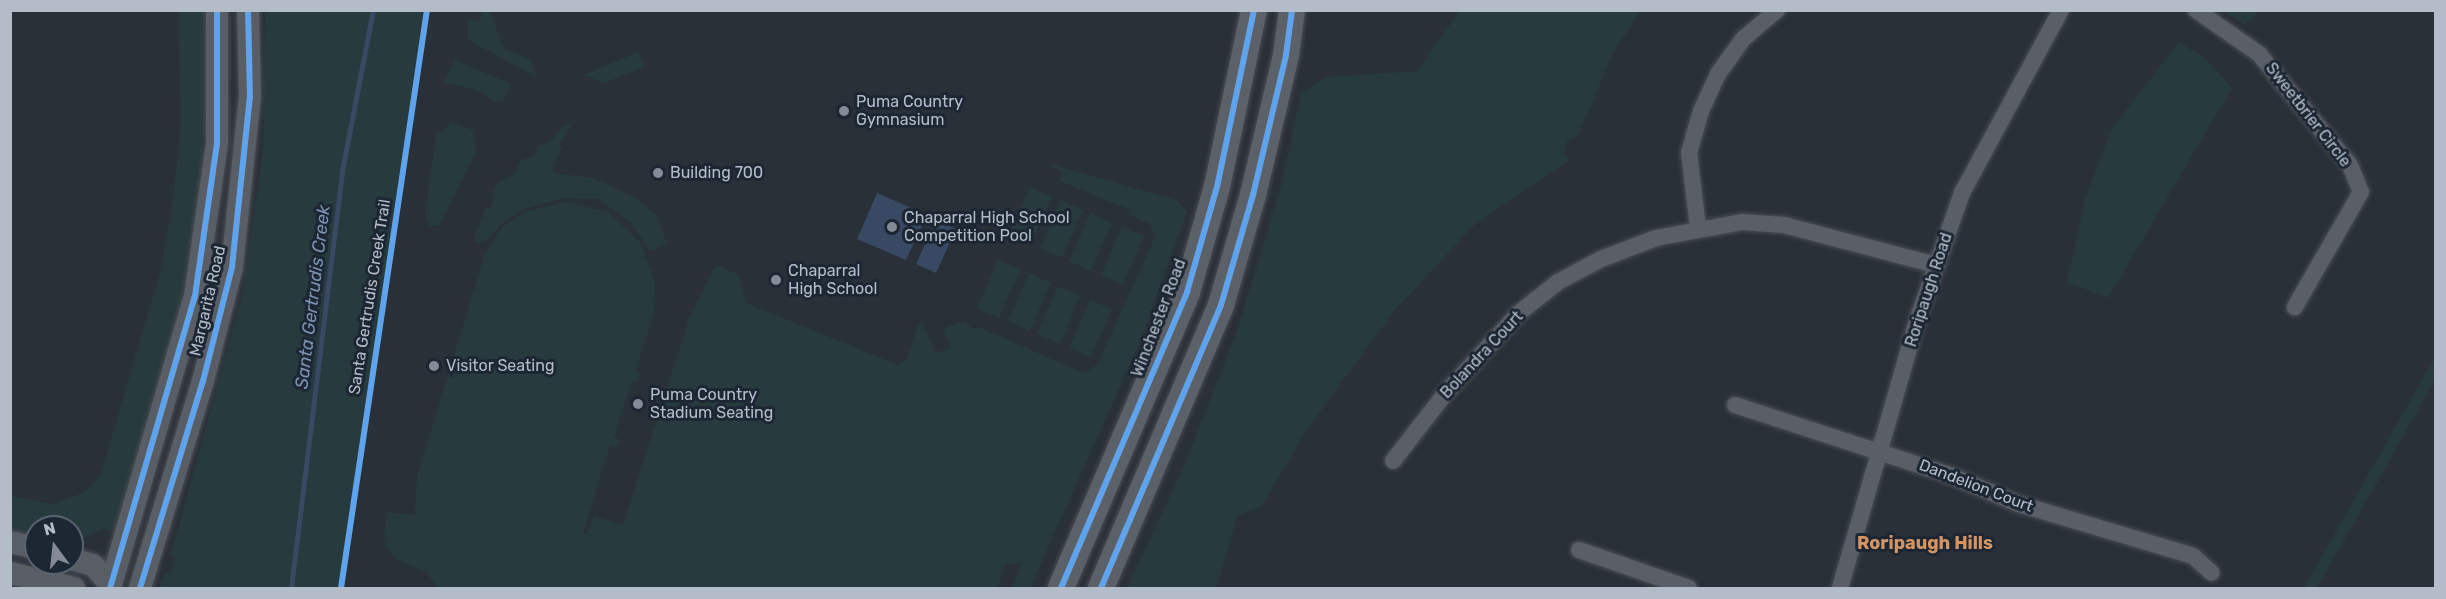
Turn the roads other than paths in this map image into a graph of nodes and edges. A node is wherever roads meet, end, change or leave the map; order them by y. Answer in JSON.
{"nodes":[{"id":1,"x":217,"y":10,"type":"edge"},
{"id":2,"x":248,"y":10,"type":"edge"},
{"id":3,"x":1254,"y":10,"type":"edge"},
{"id":4,"x":1292,"y":10,"type":"edge"},
{"id":5,"x":1777,"y":10,"type":"edge"},
{"id":6,"x":2061,"y":10,"type":"edge"},
{"id":7,"x":2196,"y":10,"type":"edge"},
{"id":8,"x":1698,"y":227,"type":"junction"},
{"id":9,"x":1935,"y":265,"type":"junction"},
{"id":10,"x":2295,"y":308,"type":"dead end"},
{"id":11,"x":1735,"y":405,"type":"dead end"},
{"id":12,"x":1882,"y":452,"type":"junction"},
{"id":13,"x":1393,"y":461,"type":"dead end"},
{"id":14,"x":1579,"y":550,"type":"dead end"},
{"id":15,"x":84,"y":562,"type":"edge"},
{"id":16,"x":10,"y":573,"type":"edge"},
{"id":17,"x":2212,"y":573,"type":"dead end"},
{"id":18,"x":74,"y":588,"type":"edge"},
{"id":19,"x":110,"y":588,"type":"edge"},
{"id":20,"x":140,"y":588,"type":"edge"},
{"id":21,"x":1061,"y":588,"type":"edge"},
{"id":22,"x":1101,"y":588,"type":"edge"},
{"id":23,"x":1689,"y":588,"type":"edge"},
{"id":24,"x":1840,"y":588,"type":"edge"}],
"edges":[{"from":1,"to":19,"type":"main road","name":"Margarita Road"},
{"from":2,"to":20,"type":"main road","name":"Margarita Road"},
{"from":3,"to":21,"type":"main road","name":"Winchester Road"},
{"from":4,"to":22,"type":"main road"},
{"from":5,"to":8,"type":"street"},
{"from":6,"to":9,"type":"street","name":"Roripaugh Road"},
{"from":7,"to":10,"type":"street","name":"Sweetbrier Circle"},
{"from":8,"to":9,"type":"street","name":"Bolandra Court"},
{"from":8,"to":13,"type":"street","name":"Bolandra Court"},
{"from":9,"to":12,"type":"street","name":"Roripaugh Road"},
{"from":11,"to":12,"type":"street","name":"Dandelion Court"},
{"from":12,"to":17,"type":"street","name":"Dandelion Court"},
{"from":12,"to":24,"type":"street","name":"Roripaugh Road"},
{"from":14,"to":23,"type":"street"},
{"from":15,"to":19,"type":"main road"},
{"from":16,"to":18,"type":"main road"}]}
